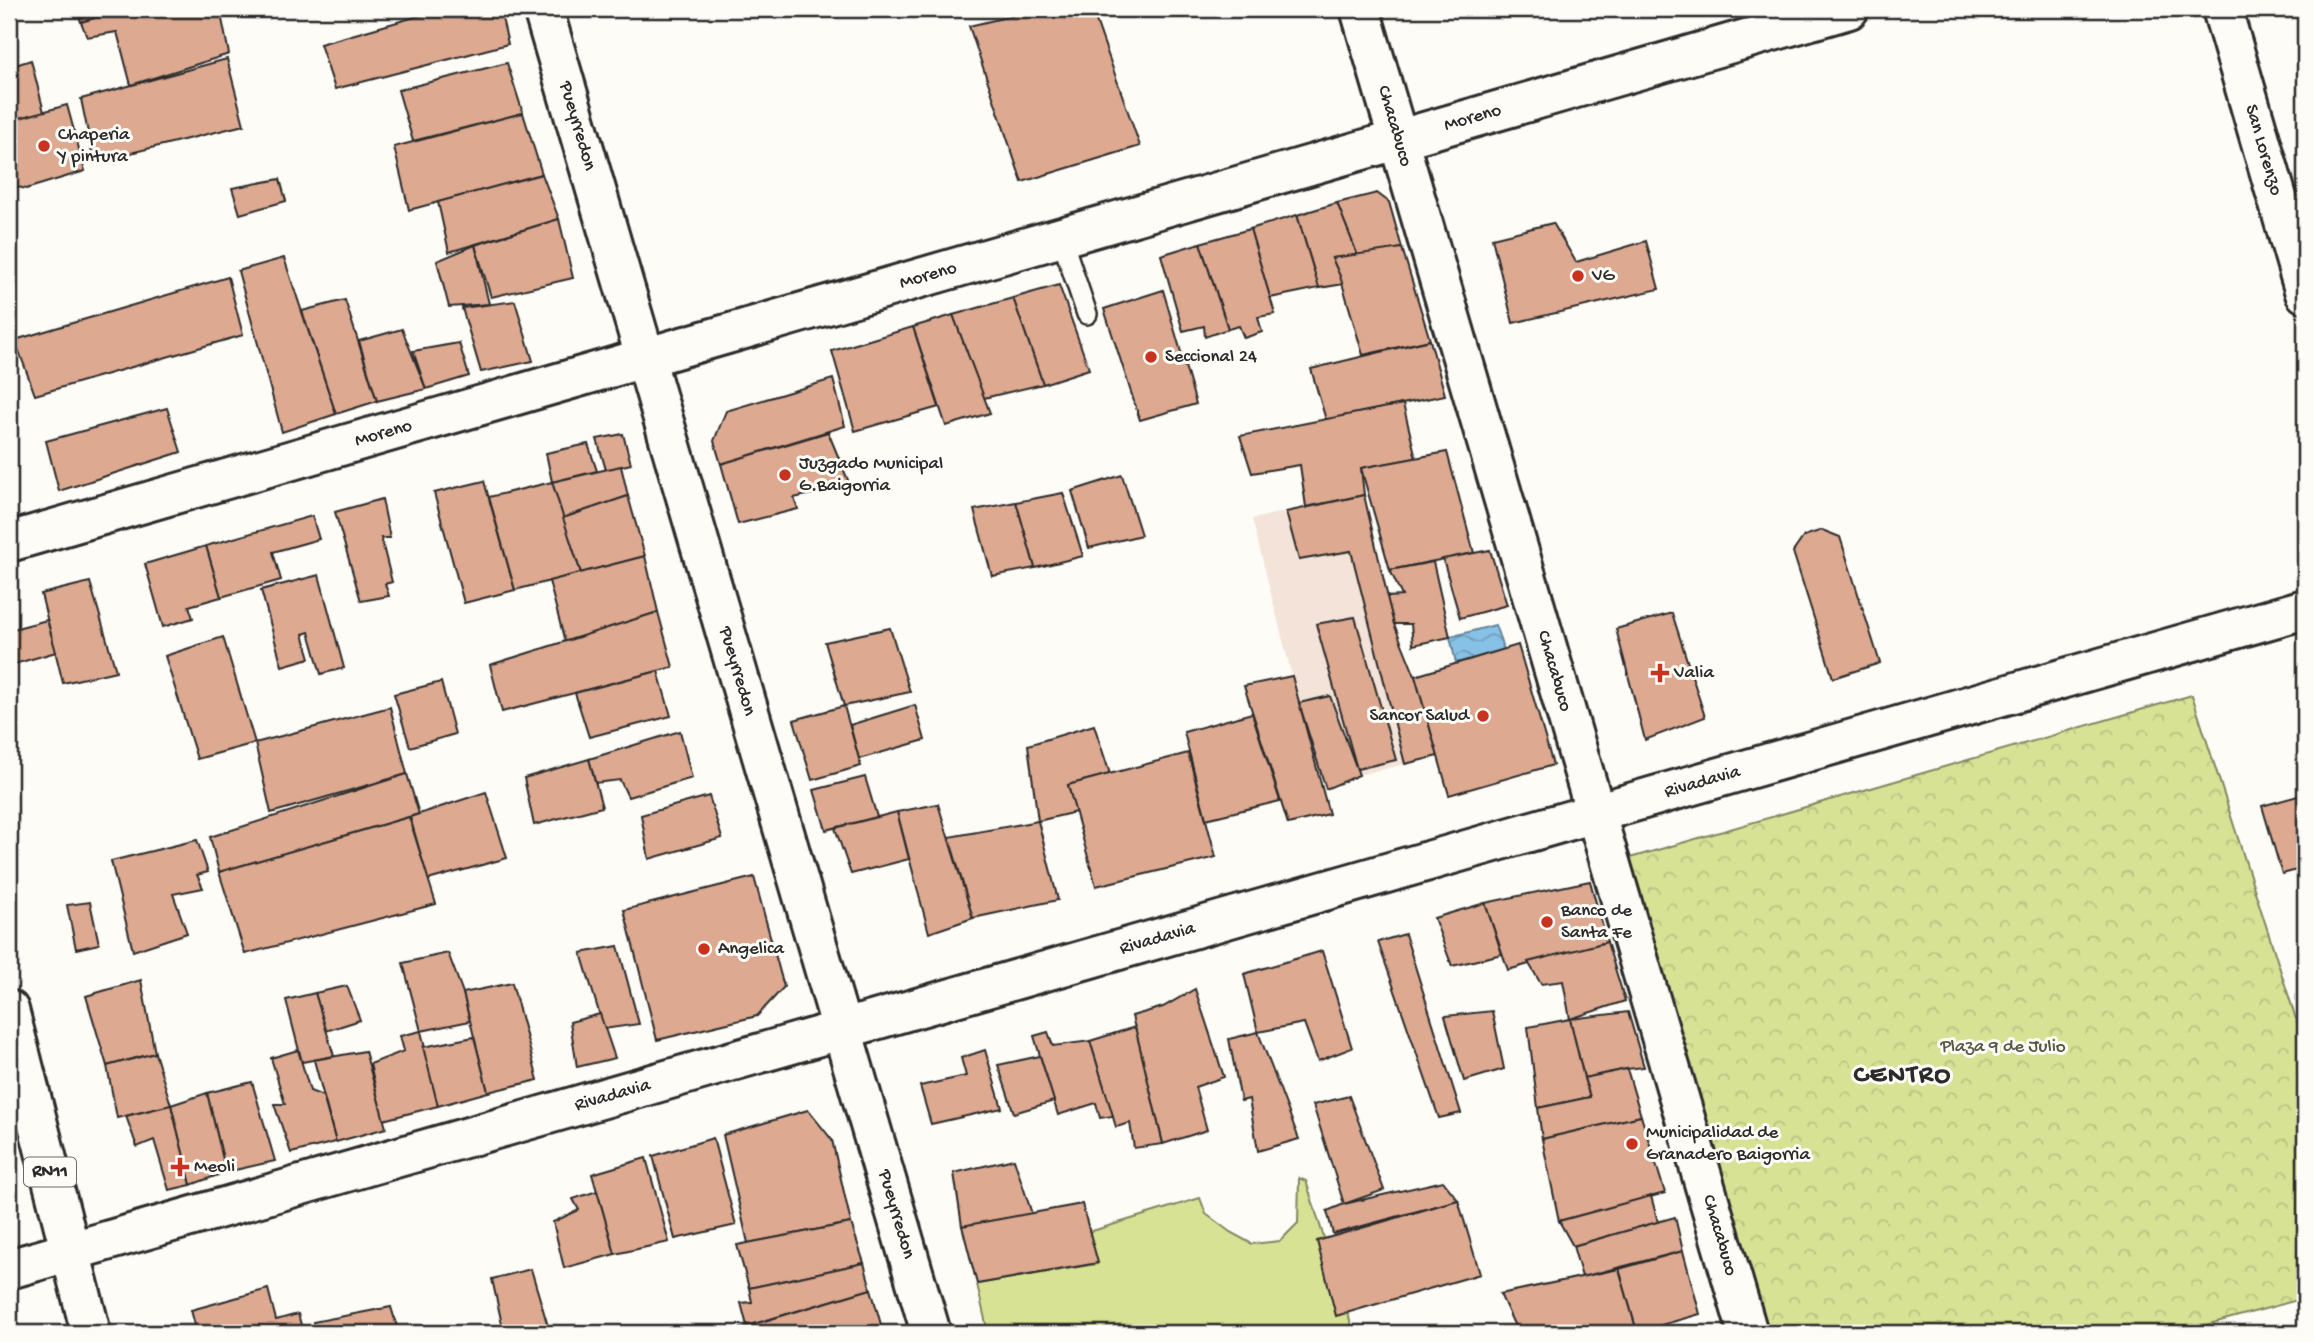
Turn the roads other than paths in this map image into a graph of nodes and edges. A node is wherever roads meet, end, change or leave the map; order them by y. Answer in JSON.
{"nodes":[{"id":1,"x":543,"y":9,"type":"edge"},
{"id":2,"x":1360,"y":9,"type":"edge"},
{"id":3,"x":1849,"y":9,"type":"edge"},
{"id":4,"x":2222,"y":9,"type":"edge"},
{"id":5,"x":1398,"y":139,"type":"junction"},
{"id":6,"x":1061,"y":237,"type":"junction"},
{"id":7,"x":2305,"y":293,"type":"edge"},
{"id":8,"x":1087,"y":314,"type":"dead end"},
{"id":9,"x":645,"y":358,"type":"junction"},
{"id":10,"x":9,"y":542,"type":"edge"},
{"id":11,"x":2305,"y":609,"type":"edge"},
{"id":12,"x":1596,"y":813,"type":"junction"},
{"id":13,"x":9,"y":1010,"type":"edge"},
{"id":14,"x":842,"y":1029,"type":"junction"},
{"id":15,"x":70,"y":1251,"type":"junction"},
{"id":16,"x":9,"y":1269,"type":"edge"},
{"id":17,"x":91,"y":1333,"type":"edge"},
{"id":18,"x":931,"y":1333,"type":"edge"},
{"id":19,"x":1748,"y":1333,"type":"edge"}],
"edges":[{"from":1,"to":9,"type":"street","name":"Pueyrredon"},
{"from":2,"to":5,"type":"street","name":"Chacabuco"},
{"from":3,"to":5,"type":"street","name":"Moreno"},
{"from":4,"to":7,"type":"street","name":"San Lorenzo"},
{"from":5,"to":6,"type":"street","name":"Moreno"},
{"from":5,"to":12,"type":"street","name":"Chacabuco"},
{"from":6,"to":8,"type":"lane"},
{"from":6,"to":9,"type":"street","name":"Moreno"},
{"from":9,"to":10,"type":"street","name":"Moreno"},
{"from":9,"to":14,"type":"street","name":"Pueyrredon"},
{"from":11,"to":12,"type":"street","name":"Rivadavia"},
{"from":12,"to":14,"type":"street","name":"Rivadavia"},
{"from":12,"to":19,"type":"street","name":"Chacabuco"},
{"from":13,"to":15,"type":"street","number":"RN11"},
{"from":14,"to":15,"type":"street","name":"Rivadavia"},
{"from":14,"to":18,"type":"street","name":"Pueyrredon"},
{"from":15,"to":16,"type":"street","name":"Rivadavia"},
{"from":15,"to":17,"type":"street","number":"RN11"}]}
